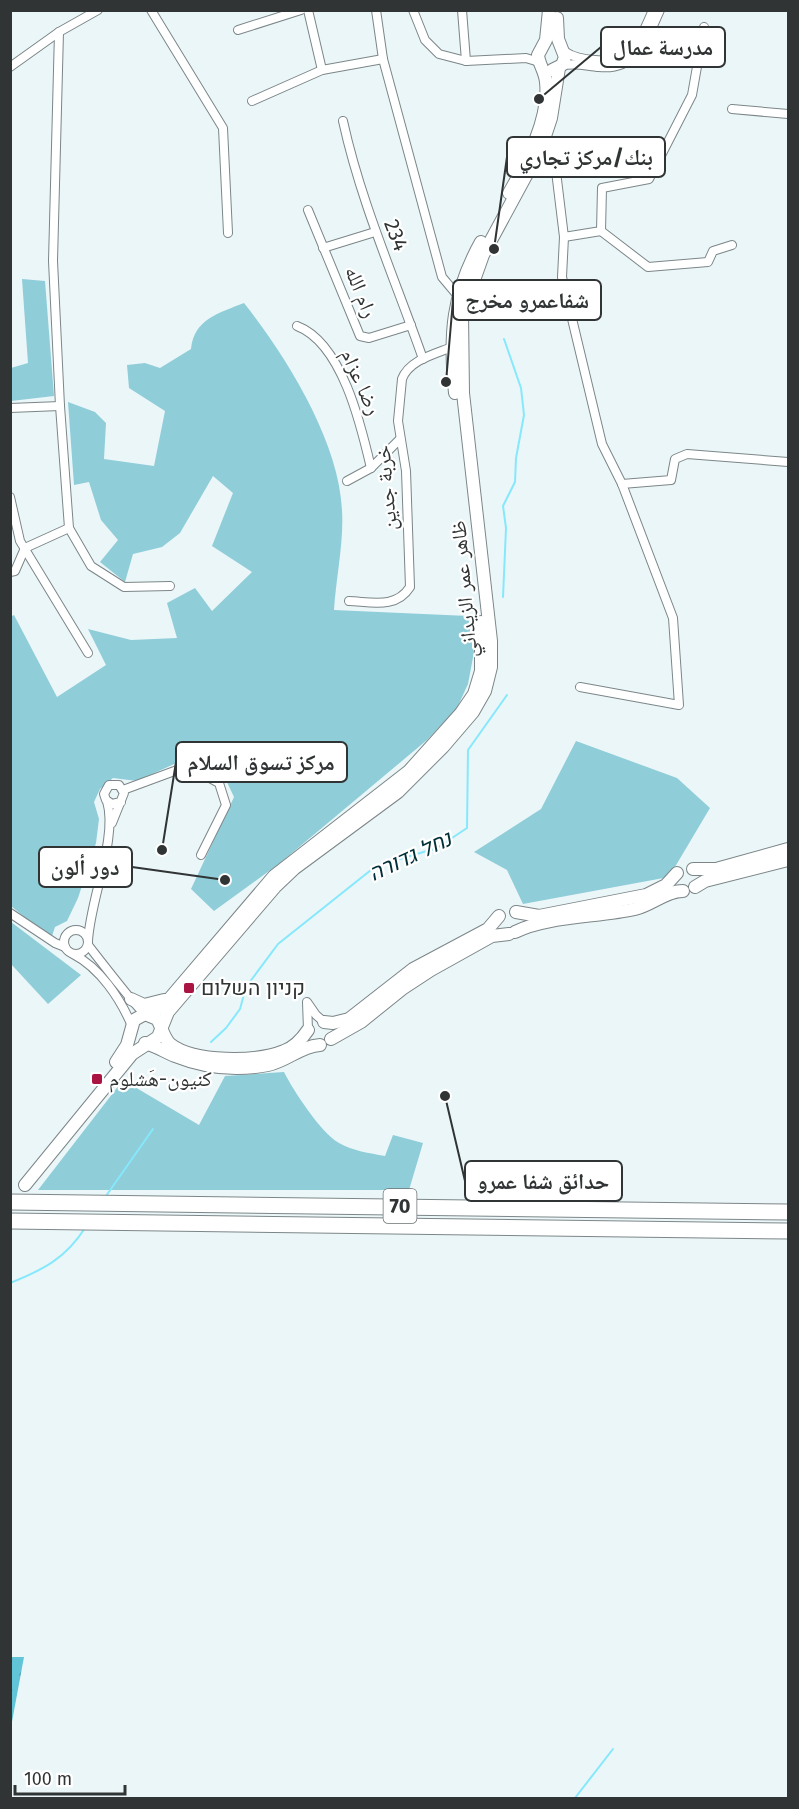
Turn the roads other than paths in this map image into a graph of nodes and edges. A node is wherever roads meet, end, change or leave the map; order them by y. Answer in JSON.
{"nodes":[{"id":1,"x":151,"y":10,"type":"edge"},
{"id":2,"x":301,"y":10,"type":"edge"},
{"id":3,"x":308,"y":10,"type":"edge"},
{"id":4,"x":376,"y":10,"type":"edge"},
{"id":5,"x":413,"y":10,"type":"edge"},
{"id":6,"x":462,"y":10,"type":"edge"},
{"id":7,"x":549,"y":10,"type":"edge"},
{"id":8,"x":557,"y":10,"type":"edge"},
{"id":9,"x":653,"y":10,"type":"edge"},
{"id":10,"x":660,"y":10,"type":"edge"},
{"id":11,"x":96,"y":11,"type":"edge"},
{"id":12,"x":704,"y":27,"type":"dead end"},
{"id":13,"x":238,"y":30,"type":"dead end"},
{"id":14,"x":59,"y":32,"type":"junction"},
{"id":15,"x":542,"y":46,"type":"junction"},
{"id":16,"x":562,"y":48,"type":"junction"},
{"id":17,"x":383,"y":59,"type":"junction"},
{"id":18,"x":514,"y":59,"type":"junction"},
{"id":19,"x":466,"y":61,"type":"junction"},
{"id":20,"x":541,"y":64,"type":"junction"},
{"id":21,"x":10,"y":67,"type":"edge"},
{"id":22,"x":560,"y":67,"type":"junction"},
{"id":23,"x":322,"y":70,"type":"junction"},
{"id":24,"x":252,"y":101,"type":"dead end"},
{"id":25,"x":732,"y":109,"type":"dead end"},
{"id":26,"x":789,"y":114,"type":"edge"},
{"id":27,"x":343,"y":121,"type":"dead end"},
{"id":28,"x":537,"y":146,"type":"junction"},
{"id":29,"x":309,"y":210,"type":"dead end"},
{"id":30,"x":601,"y":231,"type":"junction"},
{"id":31,"x":375,"y":232,"type":"junction"},
{"id":32,"x":228,"y":233,"type":"dead end"},
{"id":33,"x":564,"y":237,"type":"junction"},
{"id":34,"x":732,"y":245,"type":"dead end"},
{"id":35,"x":323,"y":248,"type":"junction"},
{"id":36,"x":458,"y":296,"type":"junction"},
{"id":37,"x":297,"y":326,"type":"dead end"},
{"id":38,"x":411,"y":326,"type":"junction"},
{"id":39,"x":452,"y":347,"type":"junction"},
{"id":40,"x":423,"y":359,"type":"junction"},
{"id":41,"x":60,"y":406,"type":"junction"},
{"id":42,"x":10,"y":408,"type":"edge"},
{"id":43,"x":399,"y":440,"type":"junction"},
{"id":44,"x":789,"y":462,"type":"edge"},
{"id":45,"x":371,"y":468,"type":"junction"},
{"id":46,"x":347,"y":481,"type":"dead end"},
{"id":47,"x":622,"y":484,"type":"junction"},
{"id":48,"x":10,"y":496,"type":"edge"},
{"id":49,"x":69,"y":528,"type":"junction"},
{"id":50,"x":25,"y":548,"type":"junction"},
{"id":51,"x":10,"y":572,"type":"edge"},
{"id":52,"x":170,"y":586,"type":"dead end"},
{"id":53,"x":349,"y":601,"type":"dead end"},
{"id":54,"x":88,"y":653,"type":"dead end"},
{"id":55,"x":580,"y":687,"type":"dead end"},
{"id":56,"x":123,"y":790,"type":"junction"},
{"id":57,"x":107,"y":801,"type":"junction"},
{"id":58,"x":121,"y":802,"type":"junction"},
{"id":59,"x":109,"y":830,"type":"junction"},
{"id":60,"x":789,"y":849,"type":"edge"},
{"id":61,"x":201,"y":855,"type":"dead end"},
{"id":62,"x":789,"y":860,"type":"edge"},
{"id":63,"x":693,"y":869,"type":"junction"},
{"id":64,"x":677,"y":873,"type":"junction"},
{"id":65,"x":689,"y":889,"type":"junction"},
{"id":66,"x":92,"y":904,"type":"junction"},
{"id":67,"x":516,"y":912,"type":"junction"},
{"id":68,"x":10,"y":913,"type":"edge"},
{"id":69,"x":499,"y":916,"type":"junction"},
{"id":70,"x":76,"y":930,"type":"junction"},
{"id":71,"x":512,"y":933,"type":"junction"},
{"id":72,"x":88,"y":943,"type":"junction"},
{"id":73,"x":65,"y":947,"type":"junction"},
{"id":74,"x":73,"y":954,"type":"junction"},
{"id":75,"x":170,"y":997,"type":"junction"},
{"id":76,"x":131,"y":999,"type":"junction"},
{"id":77,"x":147,"y":1014,"type":"junction"},
{"id":78,"x":324,"y":1022,"type":"junction"},
{"id":79,"x":160,"y":1028,"type":"junction"},
{"id":80,"x":132,"y":1029,"type":"junction"},
{"id":81,"x":308,"y":1030,"type":"junction"},
{"id":82,"x":325,"y":1042,"type":"junction"},
{"id":83,"x":147,"y":1044,"type":"junction"},
{"id":84,"x":61,"y":1142,"type":"junction"},
{"id":85,"x":25,"y":1185,"type":"dead end"},
{"id":86,"x":10,"y":1202,"type":"edge"},
{"id":87,"x":789,"y":1212,"type":"edge"},
{"id":88,"x":10,"y":1221,"type":"edge"},
{"id":89,"x":789,"y":1231,"type":"edge"}],
"edges":[{"from":1,"to":32,"type":"street"},
{"from":2,"to":13,"type":"street"},
{"from":3,"to":23,"type":"street"},
{"from":4,"to":17,"type":"street"},
{"from":5,"to":19,"type":"street"},
{"from":6,"to":19,"type":"street"},
{"from":7,"to":15,"type":"main road"},
{"from":8,"to":16,"type":"main road"},
{"from":9,"to":16,"type":"street"},
{"from":10,"to":22,"type":"street"},
{"from":11,"to":14,"type":"street"},
{"from":12,"to":30,"type":"street"},
{"from":14,"to":21,"type":"street"},
{"from":14,"to":41,"type":"street"},
{"from":15,"to":16,"type":"main road"},
{"from":15,"to":18,"type":"street"},
{"from":15,"to":20,"type":"main road"},
{"from":16,"to":22,"type":"main road"},
{"from":17,"to":23,"type":"street"},
{"from":17,"to":36,"type":"street"},
{"from":18,"to":19,"type":"street"},
{"from":18,"to":20,"type":"street"},
{"from":20,"to":22,"type":"main road"},
{"from":20,"to":28,"type":"main road","name":"ظاهر عمر الزيداني"},
{"from":22,"to":28,"type":"main road","name":"ظاهر عمر الزيداني"},
{"from":23,"to":24,"type":"street"},
{"from":25,"to":26,"type":"street"},
{"from":27,"to":31,"type":"street","name":"234"},
{"from":28,"to":33,"type":"street"},
{"from":28,"to":36,"type":"main road","name":"ظاهر عمر الزيداني"},
{"from":28,"to":79,"type":"main road","name":"ظاهر عمر الزيداني"},
{"from":29,"to":35,"type":"street","name":"رام الله"},
{"from":30,"to":33,"type":"street"},
{"from":30,"to":34,"type":"street"},
{"from":31,"to":35,"type":"street"},
{"from":31,"to":38,"type":"street","name":"234"},
{"from":33,"to":47,"type":"street"},
{"from":35,"to":38,"type":"street","name":"رام الله"},
{"from":36,"to":39,"type":"main road","name":"ظاهر عمر الزيداني"},
{"from":37,"to":45,"type":"street","name":"رضا عزام"},
{"from":38,"to":40,"type":"street","name":"234"},
{"from":39,"to":40,"type":"street","name":"خربة جدين"},
{"from":39,"to":75,"type":"main road","name":"ظاهر عمر الزيداني"},
{"from":40,"to":43,"type":"street","name":"خربة جدين"},
{"from":41,"to":42,"type":"street"},
{"from":41,"to":49,"type":"street"},
{"from":43,"to":45,"type":"street"},
{"from":43,"to":53,"type":"street","name":"خربة جدين"},
{"from":44,"to":47,"type":"street"},
{"from":45,"to":46,"type":"street"},
{"from":47,"to":55,"type":"street"},
{"from":48,"to":50,"type":"street"},
{"from":49,"to":50,"type":"street"},
{"from":49,"to":52,"type":"street"},
{"from":50,"to":51,"type":"street"},
{"from":50,"to":54,"type":"street"},
{"from":56,"to":57,"type":"street"},
{"from":56,"to":58,"type":"street"},
{"from":56,"to":61,"type":"street"},
{"from":57,"to":58,"type":"street"},
{"from":57,"to":59,"type":"street"},
{"from":58,"to":59,"type":"street"},
{"from":59,"to":66,"type":"street"},
{"from":60,"to":63,"type":"main road"},
{"from":62,"to":65,"type":"main road"},
{"from":63,"to":64,"type":"main road"},
{"from":63,"to":65,"type":"main road"},
{"from":64,"to":65,"type":"main road"},
{"from":64,"to":67,"type":"main road"},
{"from":65,"to":71,"type":"main road"},
{"from":66,"to":70,"type":"street"},
{"from":66,"to":72,"type":"street"},
{"from":67,"to":69,"type":"main road"},
{"from":67,"to":71,"type":"main road"},
{"from":68,"to":73,"type":"street"},
{"from":69,"to":71,"type":"main road"},
{"from":69,"to":78,"type":"main road"},
{"from":70,"to":72,"type":"street"},
{"from":70,"to":73,"type":"street"},
{"from":71,"to":82,"type":"main road"},
{"from":72,"to":74,"type":"street"},
{"from":72,"to":76,"type":"street"},
{"from":73,"to":74,"type":"street"},
{"from":74,"to":80,"type":"street"},
{"from":75,"to":76,"type":"main road"},
{"from":75,"to":77,"type":"main road","name":"ظاهر عمر الزيداني"},
{"from":76,"to":77,"type":"street"},
{"from":77,"to":79,"type":"main road"},
{"from":77,"to":80,"type":"main road"},
{"from":78,"to":81,"type":"main road"},
{"from":78,"to":81,"type":"street"},
{"from":78,"to":82,"type":"main road"},
{"from":79,"to":81,"type":"main road"},
{"from":79,"to":83,"type":"main road"},
{"from":80,"to":83,"type":"main road"},
{"from":80,"to":84,"type":"main road"},
{"from":81,"to":82,"type":"main road"},
{"from":82,"to":83,"type":"main road"},
{"from":83,"to":84,"type":"main road"},
{"from":84,"to":85,"type":"main road"},
{"from":86,"to":87,"type":"highway","number":"70"},
{"from":88,"to":89,"type":"highway","number":"70"}]}
